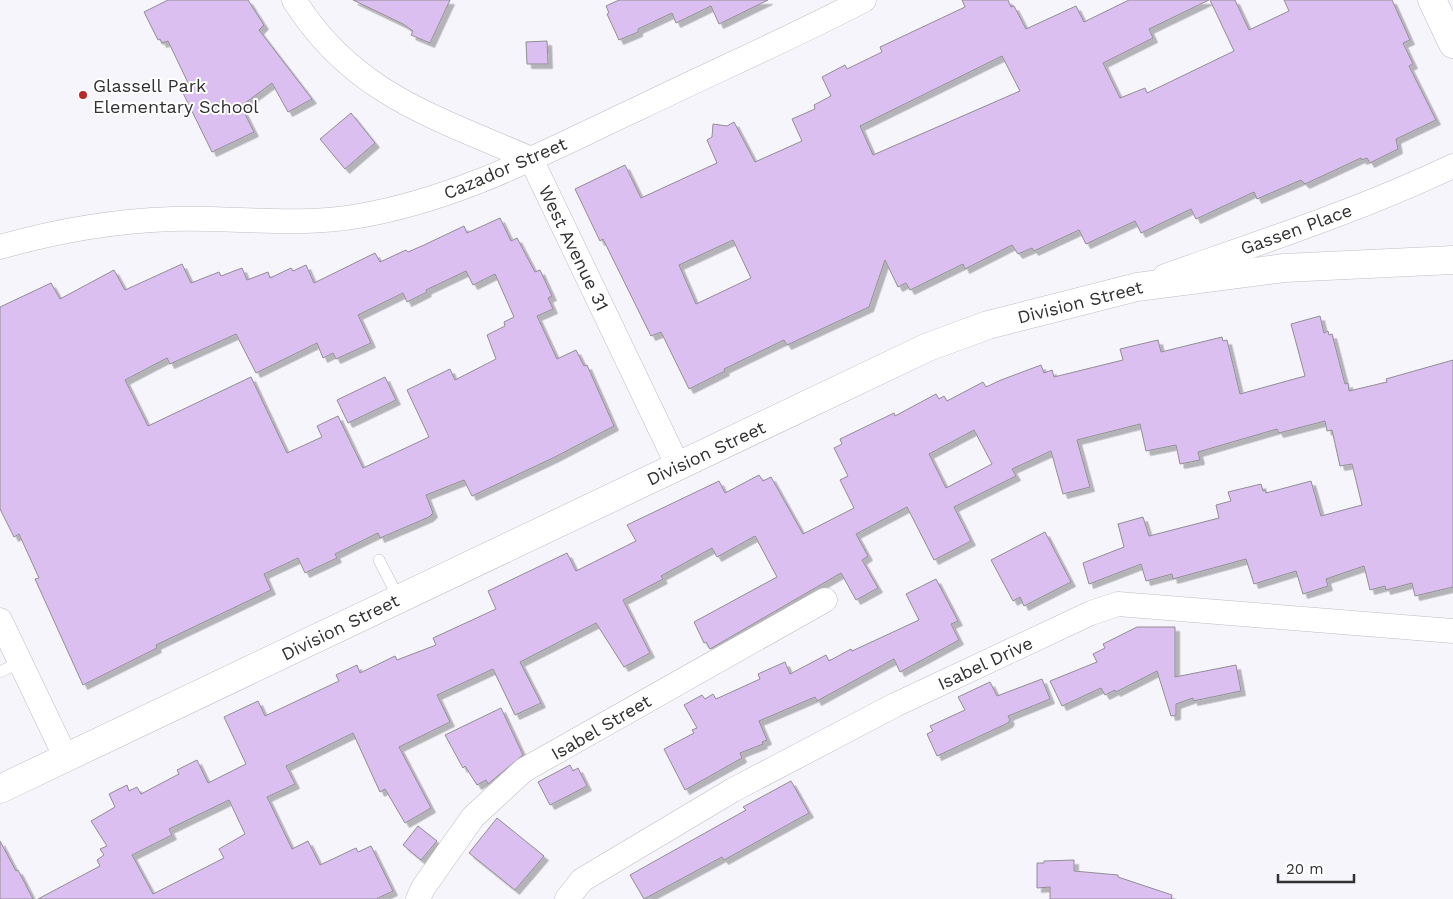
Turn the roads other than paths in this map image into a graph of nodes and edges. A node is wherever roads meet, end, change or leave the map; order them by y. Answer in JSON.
{"nodes":[{"id":1,"x":294,"y":0,"type":"edge"},
{"id":2,"x":864,"y":0,"type":"edge"},
{"id":3,"x":1432,"y":0,"type":"edge"},
{"id":4,"x":1453,"y":44,"type":"edge"},
{"id":5,"x":531,"y":159,"type":"junction"},
{"id":6,"x":1453,"y":166,"type":"edge"},
{"id":7,"x":0,"y":247,"type":"edge"},
{"id":8,"x":1453,"y":260,"type":"edge"},
{"id":9,"x":1137,"y":286,"type":"junction"},
{"id":10,"x":678,"y":466,"type":"junction"},
{"id":11,"x":379,"y":560,"type":"dead end"},
{"id":12,"x":399,"y":599,"type":"junction"},
{"id":13,"x":825,"y":600,"type":"dead end"},
{"id":14,"x":0,"y":620,"type":"edge"},
{"id":15,"x":1453,"y":631,"type":"edge"},
{"id":16,"x":10,"y":667,"type":"edge"},
{"id":17,"x":66,"y":758,"type":"junction"},
{"id":18,"x":0,"y":789,"type":"edge"},
{"id":19,"x":418,"y":899,"type":"edge"},
{"id":20,"x":567,"y":899,"type":"edge"}],
"edges":[{"from":1,"to":5,"type":"street"},
{"from":2,"to":5,"type":"street","name":"Cazador Street"},
{"from":3,"to":4,"type":"street"},
{"from":5,"to":7,"type":"street","name":"Cazador Street"},
{"from":5,"to":10,"type":"street","name":"West Avenue 31"},
{"from":6,"to":9,"type":"street","name":"Gassen Place"},
{"from":8,"to":9,"type":"street","name":"Division Street"},
{"from":9,"to":10,"type":"street","name":"Division Street"},
{"from":10,"to":12,"type":"street","name":"Division Street"},
{"from":11,"to":12,"type":"lane"},
{"from":12,"to":17,"type":"street","name":"Division Street"},
{"from":13,"to":19,"type":"street","name":"Isabel Street"},
{"from":14,"to":16,"type":"street"},
{"from":15,"to":20,"type":"street","name":"Isabel Drive"},
{"from":16,"to":17,"type":"street"},
{"from":17,"to":18,"type":"street","name":"Division Street"}]}
